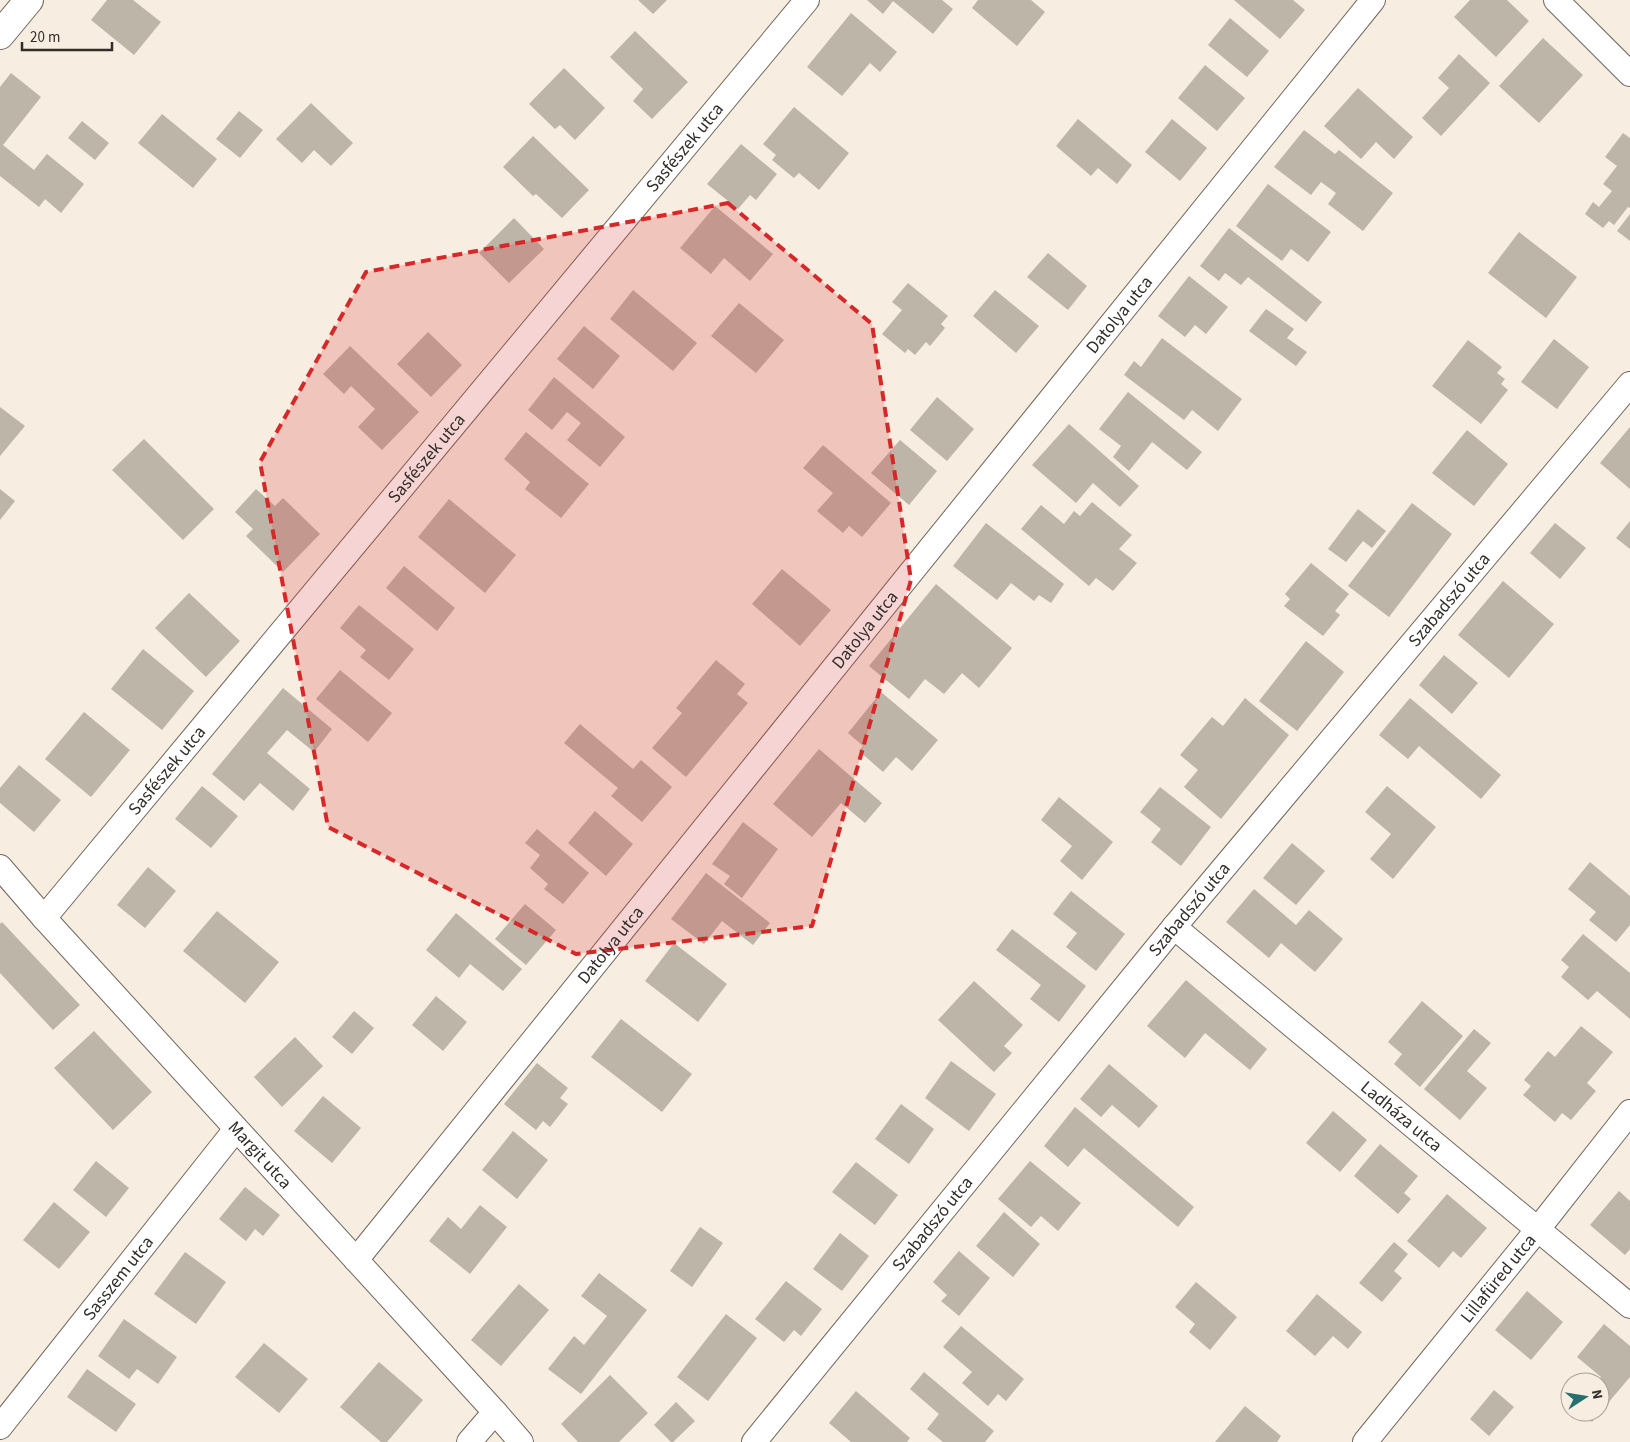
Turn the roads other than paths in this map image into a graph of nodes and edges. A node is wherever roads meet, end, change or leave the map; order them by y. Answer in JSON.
{"nodes":[{"id":1,"x":29,"y":0,"type":"edge"},
{"id":2,"x":807,"y":0,"type":"edge"},
{"id":3,"x":1373,"y":0,"type":"edge"},
{"id":4,"x":1556,"y":0,"type":"edge"},
{"id":5,"x":0,"y":35,"type":"edge"},
{"id":6,"x":1630,"y":74,"type":"edge"},
{"id":7,"x":1630,"y":384,"type":"edge"},
{"id":8,"x":0,"y":867,"type":"edge"},
{"id":9,"x":44,"y":918,"type":"junction"},
{"id":10,"x":1174,"y":926,"type":"junction"},
{"id":11,"x":1630,"y":1112,"type":"edge"},
{"id":12,"x":236,"y":1129,"type":"junction"},
{"id":13,"x":1538,"y":1229,"type":"junction"},
{"id":14,"x":356,"y":1260,"type":"junction"},
{"id":15,"x":1630,"y":1306,"type":"edge"},
{"id":16,"x":495,"y":1412,"type":"junction"},
{"id":17,"x":0,"y":1427,"type":"edge"},
{"id":18,"x":469,"y":1442,"type":"edge"},
{"id":19,"x":521,"y":1442,"type":"edge"},
{"id":20,"x":754,"y":1442,"type":"edge"},
{"id":21,"x":1365,"y":1442,"type":"edge"}],
"edges":[{"from":1,"to":5,"type":"street"},
{"from":2,"to":9,"type":"street","name":"Sasfészek utca"},
{"from":3,"to":14,"type":"street","name":"Datolya utca"},
{"from":4,"to":6,"type":"street"},
{"from":7,"to":10,"type":"street","name":"Szabadszó utca"},
{"from":8,"to":9,"type":"street","name":"Margit utca"},
{"from":9,"to":12,"type":"street","name":"Margit utca"},
{"from":10,"to":13,"type":"street","name":"Ladháza utca"},
{"from":10,"to":20,"type":"street","name":"Szabadszó utca"},
{"from":11,"to":13,"type":"street","name":"Lillafüred utca"},
{"from":12,"to":14,"type":"street","name":"Margit utca"},
{"from":12,"to":17,"type":"street","name":"Sasszem utca"},
{"from":13,"to":15,"type":"street","name":"Ladháza utca"},
{"from":13,"to":21,"type":"street","name":"Lillafüred utca"},
{"from":14,"to":16,"type":"street","name":"Margit utca"},
{"from":16,"to":18,"type":"street"},
{"from":16,"to":19,"type":"street","name":"Margit utca"}]}
